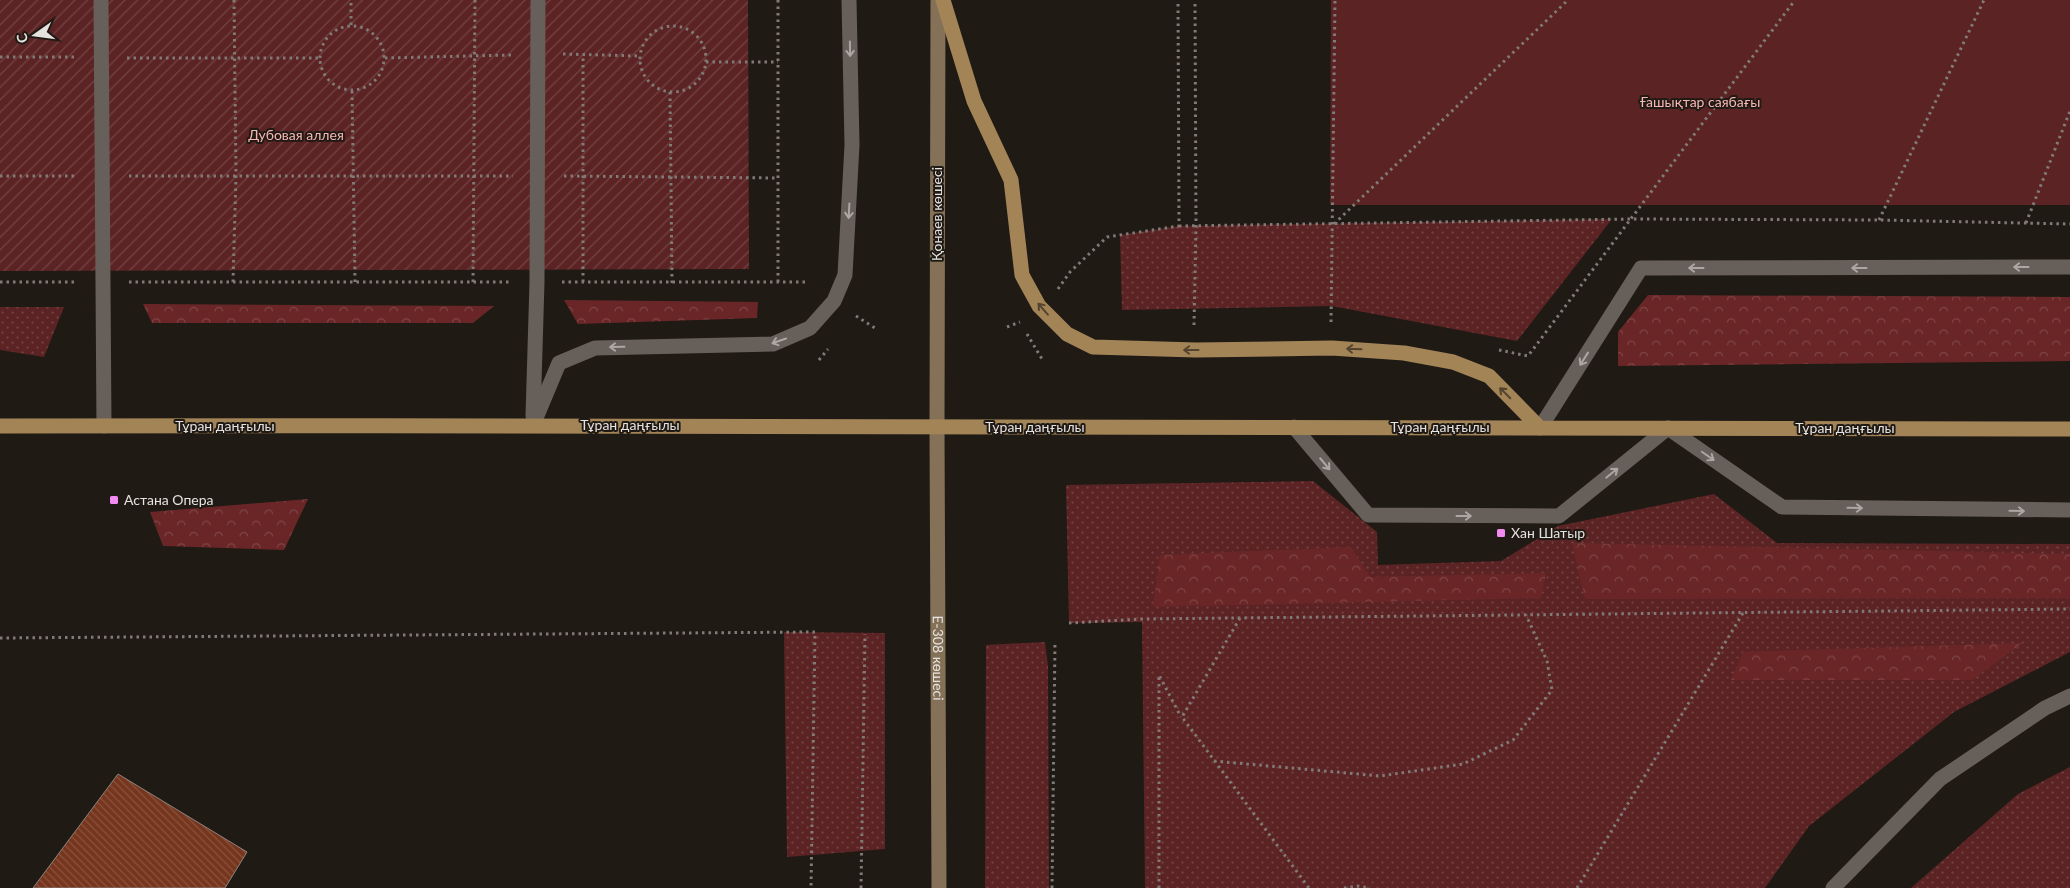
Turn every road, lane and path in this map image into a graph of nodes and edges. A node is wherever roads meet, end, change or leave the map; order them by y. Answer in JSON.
{"nodes":[{"id":1,"x":102,"y":0,"type":"edge"},
{"id":2,"x":234,"y":0,"type":"edge"},
{"id":3,"x":351,"y":0,"type":"edge"},
{"id":4,"x":475,"y":0,"type":"edge"},
{"id":5,"x":538,"y":0,"type":"edge"},
{"id":6,"x":778,"y":0,"type":"edge"},
{"id":7,"x":849,"y":0,"type":"edge"},
{"id":8,"x":938,"y":0,"type":"edge"},
{"id":9,"x":942,"y":0,"type":"edge"},
{"id":10,"x":1178,"y":0,"type":"edge"},
{"id":11,"x":1195,"y":0,"type":"edge"},
{"id":12,"x":1335,"y":0,"type":"edge"},
{"id":13,"x":1568,"y":0,"type":"edge"},
{"id":14,"x":1795,"y":0,"type":"edge"},
{"id":15,"x":1984,"y":0,"type":"edge"},
{"id":16,"x":351,"y":25,"type":"junction"},
{"id":17,"x":583,"y":55,"type":"dead end"},
{"id":18,"x":0,"y":57,"type":"edge"},
{"id":19,"x":102,"y":57,"type":"junction"},
{"id":20,"x":234,"y":58,"type":"junction"},
{"id":21,"x":319,"y":58,"type":"junction"},
{"id":22,"x":706,"y":62,"type":"junction"},
{"id":23,"x":778,"y":62,"type":"junction"},
{"id":24,"x":352,"y":91,"type":"junction"},
{"id":25,"x":670,"y":92,"type":"junction"},
{"id":26,"x":2070,"y":111,"type":"edge"},
{"id":27,"x":0,"y":176,"type":"edge"},
{"id":28,"x":103,"y":176,"type":"junction"},
{"id":29,"x":236,"y":176,"type":"junction"},
{"id":30,"x":354,"y":176,"type":"junction"},
{"id":31,"x":474,"y":176,"type":"junction"},
{"id":32,"x":537,"y":176,"type":"junction"},
{"id":33,"x":582,"y":176,"type":"junction"},
{"id":34,"x":671,"y":177,"type":"junction"},
{"id":35,"x":778,"y":178,"type":"junction"},
{"id":36,"x":1632,"y":219,"type":"junction"},
{"id":37,"x":1879,"y":220,"type":"junction"},
{"id":38,"x":2026,"y":223,"type":"junction"},
{"id":39,"x":1333,"y":224,"type":"junction"},
{"id":40,"x":2070,"y":224,"type":"edge"},
{"id":41,"x":1179,"y":226,"type":"junction"},
{"id":42,"x":1196,"y":226,"type":"junction"},
{"id":43,"x":2070,"y":267,"type":"edge"},
{"id":44,"x":0,"y":282,"type":"edge"},
{"id":45,"x":104,"y":282,"type":"junction"},
{"id":46,"x":233,"y":282,"type":"junction"},
{"id":47,"x":355,"y":282,"type":"junction"},
{"id":48,"x":473,"y":282,"type":"junction"},
{"id":49,"x":537,"y":282,"type":"junction"},
{"id":50,"x":583,"y":282,"type":"junction"},
{"id":51,"x":672,"y":282,"type":"junction"},
{"id":52,"x":778,"y":282,"type":"junction"},
{"id":53,"x":806,"y":282,"type":"dead end"},
{"id":54,"x":1056,"y":292,"type":"dead end"},
{"id":55,"x":852,"y":313,"type":"dead end"},
{"id":56,"x":1007,"y":327,"type":"dead end"},
{"id":57,"x":875,"y":328,"type":"dead end"},
{"id":58,"x":1331,"y":329,"type":"dead end"},
{"id":59,"x":1194,"y":330,"type":"dead end"},
{"id":60,"x":1492,"y":349,"type":"dead end"},
{"id":61,"x":1042,"y":359,"type":"dead end"},
{"id":62,"x":532,"y":425,"type":"junction"},
{"id":63,"x":0,"y":426,"type":"edge"},
{"id":64,"x":104,"y":426,"type":"junction"},
{"id":65,"x":1294,"y":427,"type":"junction"},
{"id":66,"x":937,"y":428,"type":"junction"},
{"id":67,"x":1540,"y":428,"type":"junction"},
{"id":68,"x":1668,"y":428,"type":"junction"},
{"id":69,"x":2070,"y":429,"type":"edge"},
{"id":70,"x":2070,"y":510,"type":"edge"},
{"id":71,"x":2070,"y":609,"type":"edge"},
{"id":72,"x":1743,"y":612,"type":"junction"},
{"id":73,"x":1526,"y":615,"type":"junction"},
{"id":74,"x":1240,"y":618,"type":"junction"},
{"id":75,"x":1069,"y":623,"type":"dead end"},
{"id":76,"x":865,"y":634,"type":"dead end"},
{"id":77,"x":0,"y":638,"type":"edge"},
{"id":78,"x":1055,"y":641,"type":"dead end"},
{"id":79,"x":2070,"y":696,"type":"edge"},
{"id":80,"x":1182,"y":717,"type":"junction"},
{"id":81,"x":1214,"y":761,"type":"junction"},
{"id":82,"x":811,"y":888,"type":"edge"},
{"id":83,"x":862,"y":888,"type":"edge"},
{"id":84,"x":940,"y":888,"type":"edge"},
{"id":85,"x":1052,"y":888,"type":"edge"},
{"id":86,"x":1159,"y":888,"type":"edge"},
{"id":87,"x":1309,"y":888,"type":"edge"},
{"id":88,"x":1344,"y":888,"type":"edge"},
{"id":89,"x":1370,"y":888,"type":"edge"},
{"id":90,"x":1577,"y":888,"type":"edge"},
{"id":91,"x":1833,"y":888,"type":"edge"}],
"edges":[{"from":1,"to":19,"type":"lane"},
{"from":2,"to":20,"type":"path"},
{"from":3,"to":16,"type":"path"},
{"from":4,"to":31,"type":"path"},
{"from":5,"to":32,"type":"lane"},
{"from":6,"to":23,"type":"path"},
{"from":7,"to":62,"type":"lane","one_way":true},
{"from":8,"to":66,"type":"street","name":"Қонаев көшесі"},
{"from":67,"to":9,"type":"main road","one_way":true},
{"from":10,"to":41,"type":"path"},
{"from":11,"to":42,"type":"path"},
{"from":12,"to":39,"type":"path"},
{"from":13,"to":39,"type":"path"},
{"from":14,"to":36,"type":"path"},
{"from":15,"to":37,"type":"path"},
{"from":16,"to":21,"type":"path"},
{"from":16,"to":24,"type":"path"},
{"from":17,"to":33,"type":"path"},
{"from":18,"to":19,"type":"path"},
{"from":19,"to":20,"type":"path"},
{"from":19,"to":28,"type":"lane"},
{"from":20,"to":21,"type":"path"},
{"from":20,"to":29,"type":"path"},
{"from":21,"to":24,"type":"path"},
{"from":22,"to":23,"type":"path"},
{"from":22,"to":25,"type":"path"},
{"from":22,"to":25,"type":"path"},
{"from":23,"to":35,"type":"path"},
{"from":24,"to":30,"type":"path"},
{"from":25,"to":34,"type":"path"},
{"from":26,"to":38,"type":"path"},
{"from":27,"to":28,"type":"path"},
{"from":28,"to":29,"type":"path"},
{"from":28,"to":45,"type":"lane"},
{"from":29,"to":30,"type":"path"},
{"from":29,"to":46,"type":"path"},
{"from":30,"to":31,"type":"path"},
{"from":30,"to":47,"type":"path"},
{"from":31,"to":32,"type":"path"},
{"from":31,"to":48,"type":"path"},
{"from":32,"to":33,"type":"path"},
{"from":32,"to":49,"type":"lane"},
{"from":33,"to":34,"type":"path"},
{"from":33,"to":50,"type":"path"},
{"from":34,"to":35,"type":"path"},
{"from":34,"to":51,"type":"path"},
{"from":35,"to":52,"type":"path"},
{"from":36,"to":37,"type":"path"},
{"from":36,"to":39,"type":"path"},
{"from":36,"to":60,"type":"path"},
{"from":37,"to":38,"type":"path"},
{"from":38,"to":40,"type":"path"},
{"from":39,"to":42,"type":"path"},
{"from":39,"to":58,"type":"path"},
{"from":41,"to":42,"type":"path"},
{"from":41,"to":54,"type":"path"},
{"from":42,"to":59,"type":"path"},
{"from":43,"to":67,"type":"lane","one_way":true},
{"from":44,"to":45,"type":"path"},
{"from":45,"to":46,"type":"path"},
{"from":45,"to":64,"type":"lane"},
{"from":46,"to":47,"type":"path"},
{"from":47,"to":48,"type":"path"},
{"from":48,"to":49,"type":"path"},
{"from":49,"to":50,"type":"path"},
{"from":49,"to":62,"type":"lane"},
{"from":50,"to":51,"type":"path"},
{"from":51,"to":52,"type":"path"},
{"from":52,"to":53,"type":"path"},
{"from":55,"to":57,"type":"path"},
{"from":56,"to":61,"type":"path"},
{"from":62,"to":64,"type":"main road","name":"Тұран даңғылы"},
{"from":62,"to":66,"type":"main road","name":"Тұран даңғылы"},
{"from":63,"to":64,"type":"main road","name":"Тұран даңғылы"},
{"from":65,"to":66,"type":"main road","name":"Тұран даңғылы"},
{"from":65,"to":67,"type":"main road","name":"Тұран даңғылы"},
{"from":65,"to":68,"type":"lane","one_way":true},
{"from":66,"to":84,"type":"street","name":"Е-308 көшесі"},
{"from":67,"to":68,"type":"main road","name":"Тұран даңғылы"},
{"from":68,"to":69,"type":"main road","name":"Тұран даңғылы"},
{"from":68,"to":70,"type":"lane","one_way":true},
{"from":71,"to":72,"type":"path"},
{"from":72,"to":73,"type":"path"},
{"from":72,"to":90,"type":"path"},
{"from":73,"to":74,"type":"path"},
{"from":73,"to":81,"type":"path"},
{"from":74,"to":75,"type":"path"},
{"from":74,"to":80,"type":"path"},
{"from":76,"to":83,"type":"path"},
{"from":77,"to":82,"type":"path"},
{"from":78,"to":85,"type":"path"},
{"from":79,"to":91,"type":"lane"},
{"from":80,"to":81,"type":"path"},
{"from":80,"to":86,"type":"path"},
{"from":81,"to":87,"type":"path"},
{"from":88,"to":89,"type":"path"}]}
